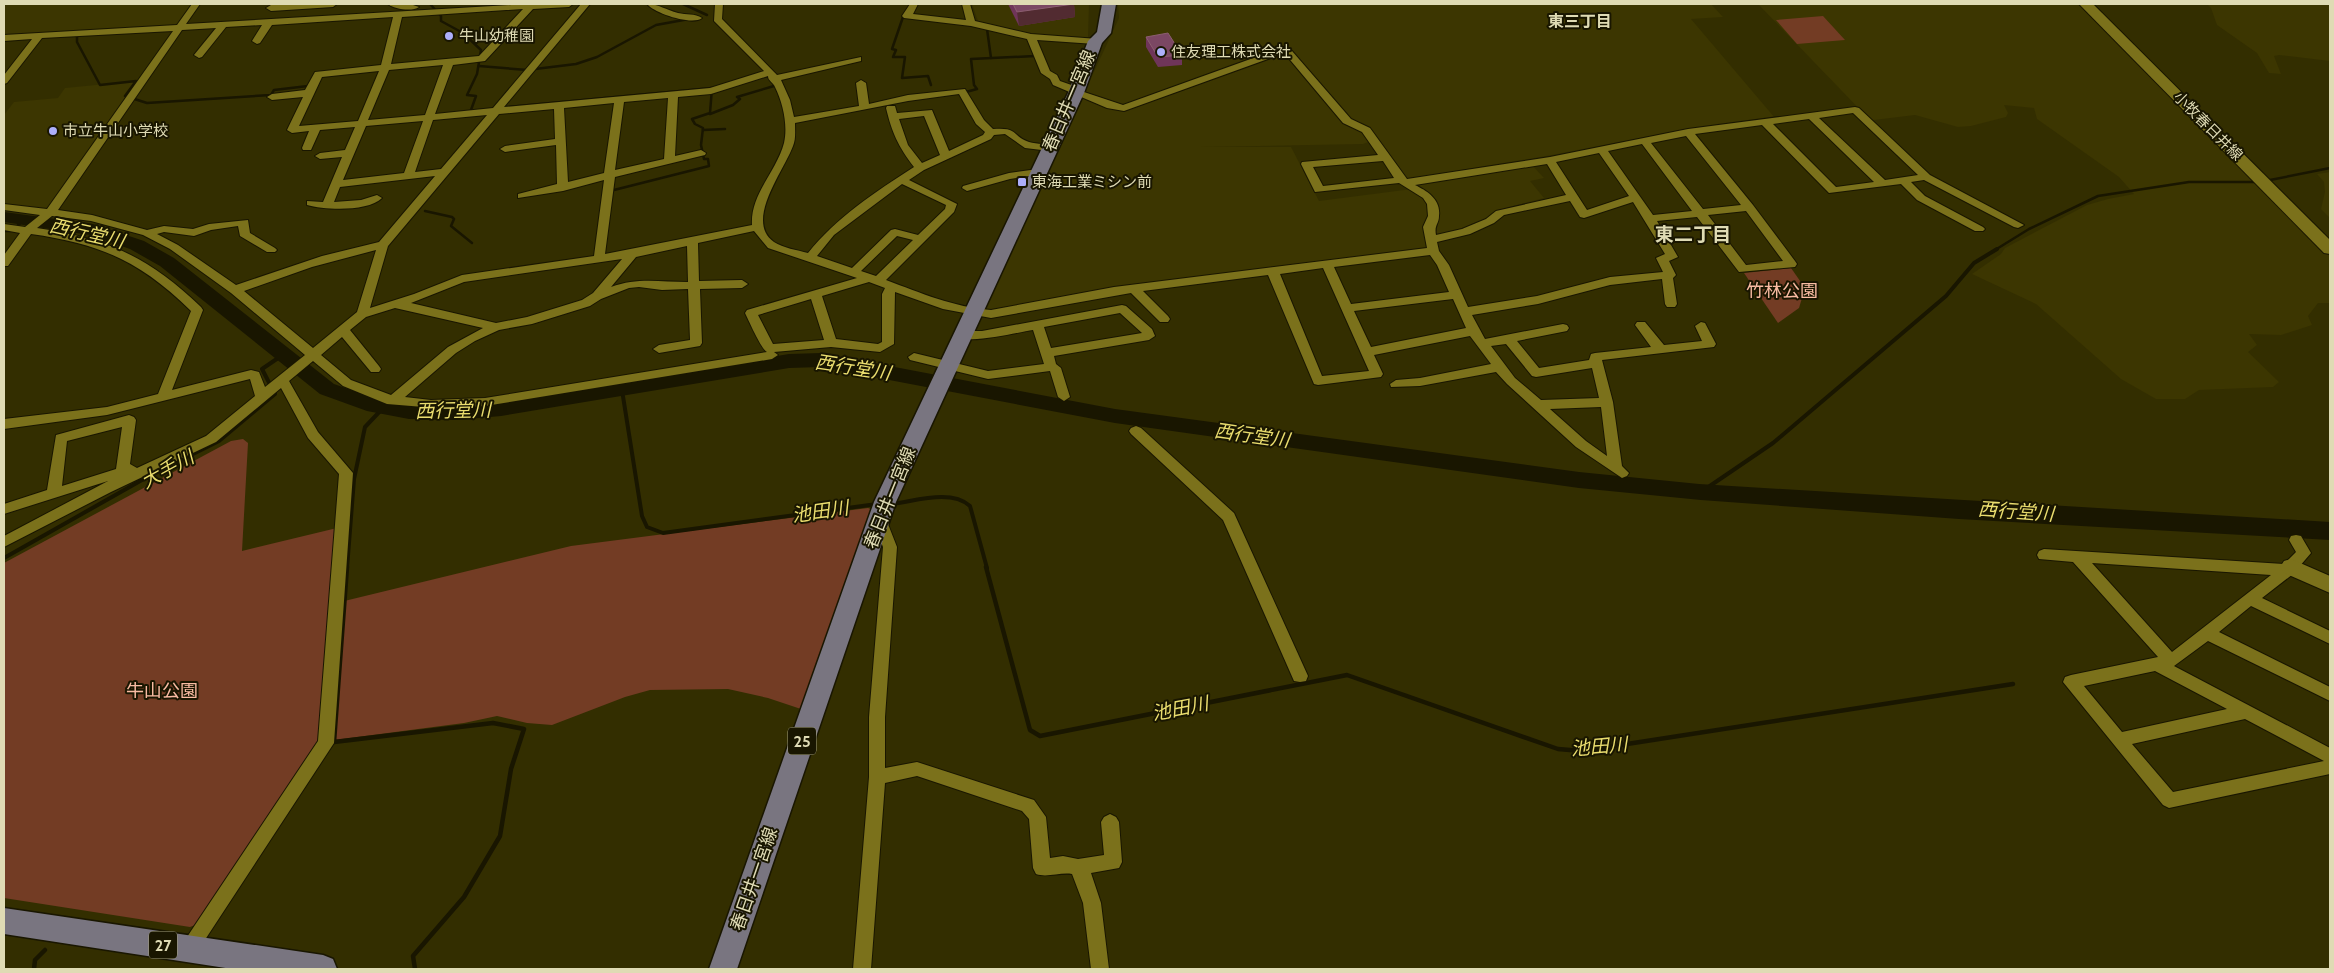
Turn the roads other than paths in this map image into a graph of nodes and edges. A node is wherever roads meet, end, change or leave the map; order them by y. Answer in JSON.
{"nodes":[{"id":1,"x":196,"y":4,"type":"edge"},
{"id":2,"x":332,"y":4,"type":"edge"},
{"id":3,"x":392,"y":4,"type":"edge"},
{"id":4,"x":569,"y":4,"type":"edge"},
{"id":5,"x":586,"y":4,"type":"edge"},
{"id":6,"x":651,"y":4,"type":"edge"},
{"id":7,"x":914,"y":4,"type":"edge"},
{"id":8,"x":966,"y":4,"type":"edge"},
{"id":9,"x":1108,"y":4,"type":"edge"},
{"id":10,"x":2086,"y":4,"type":"edge"},
{"id":11,"x":504,"y":6,"type":"edge"},
{"id":12,"x":531,"y":6,"type":"junction"},
{"id":13,"x":271,"y":8,"type":"dead end"},
{"id":14,"x":431,"y":8,"type":"edge"},
{"id":15,"x":718,"y":9,"type":"edge"},
{"id":16,"x":1094,"y":9,"type":"dead end"},
{"id":17,"x":398,"y":14,"type":"junction"},
{"id":18,"x":697,"y":18,"type":"junction"},
{"id":19,"x":269,"y":22,"type":"junction"},
{"id":20,"x":680,"y":22,"type":"dead end"},
{"id":21,"x":971,"y":23,"type":"junction"},
{"id":22,"x":223,"y":25,"type":"junction"},
{"id":23,"x":179,"y":27,"type":"junction"},
{"id":24,"x":40,"y":35,"type":"junction"},
{"id":25,"x":1031,"y":37,"type":"junction"},
{"id":26,"x":4,"y":38,"type":"edge"},
{"id":27,"x":257,"y":41,"type":"dead end"},
{"id":28,"x":1095,"y":41,"type":"junction"},
{"id":29,"x":199,"y":55,"type":"dead end"},
{"id":30,"x":858,"y":59,"type":"dead end"},
{"id":31,"x":449,"y":62,"type":"junction"},
{"id":32,"x":385,"y":68,"type":"junction"},
{"id":33,"x":772,"y":76,"type":"junction"},
{"id":34,"x":4,"y":81,"type":"edge"},
{"id":35,"x":861,"y":83,"type":"dead end"},
{"id":36,"x":1076,"y":91,"type":"junction"},
{"id":37,"x":309,"y":94,"type":"junction"},
{"id":38,"x":673,"y":94,"type":"junction"},
{"id":39,"x":272,"y":97,"type":"dead end"},
{"id":40,"x":619,"y":99,"type":"junction"},
{"id":41,"x":889,"y":103,"type":"junction"},
{"id":42,"x":559,"y":105,"type":"junction"},
{"id":43,"x":864,"y":108,"type":"junction"},
{"id":44,"x":496,"y":110,"type":"junction"},
{"id":45,"x":1811,"y":116,"type":"junction"},
{"id":46,"x":430,"y":117,"type":"junction"},
{"id":47,"x":894,"y":117,"type":"junction"},
{"id":48,"x":789,"y":121,"type":"junction"},
{"id":49,"x":1765,"y":122,"type":"junction"},
{"id":50,"x":361,"y":124,"type":"junction"},
{"id":51,"x":316,"y":128,"type":"junction"},
{"id":52,"x":991,"y":132,"type":"junction"},
{"id":53,"x":1688,"y":132,"type":"junction"},
{"id":54,"x":1644,"y":140,"type":"junction"},
{"id":55,"x":561,"y":141,"type":"junction"},
{"id":56,"x":307,"y":148,"type":"dead end"},
{"id":57,"x":1050,"y":148,"type":"junction"},
{"id":58,"x":1601,"y":148,"type":"junction"},
{"id":59,"x":505,"y":149,"type":"dead end"},
{"id":60,"x":348,"y":153,"type":"junction"},
{"id":61,"x":701,"y":154,"type":"dead end"},
{"id":62,"x":320,"y":156,"type":"dead end"},
{"id":63,"x":946,"y":156,"type":"junction"},
{"id":64,"x":1385,"y":158,"type":"junction"},
{"id":65,"x":1550,"y":160,"type":"junction"},
{"id":66,"x":669,"y":162,"type":"junction"},
{"id":67,"x":920,"y":168,"type":"junction"},
{"id":68,"x":444,"y":172,"type":"junction"},
{"id":69,"x":1038,"y":172,"type":"junction"},
{"id":70,"x":408,"y":176,"type":"junction"},
{"id":71,"x":609,"y":176,"type":"junction"},
{"id":72,"x":1926,"y":177,"type":"junction"},
{"id":73,"x":901,"y":180,"type":"junction"},
{"id":74,"x":1902,"y":180,"type":"junction"},
{"id":75,"x":1403,"y":181,"type":"junction"},
{"id":76,"x":336,"y":184,"type":"junction"},
{"id":77,"x":1882,"y":184,"type":"junction"},
{"id":78,"x":563,"y":188,"type":"junction"},
{"id":79,"x":967,"y":188,"type":"dead end"},
{"id":80,"x":522,"y":196,"type":"dead end"},
{"id":81,"x":1573,"y":197,"type":"junction"},
{"id":82,"x":1636,"y":197,"type":"junction"},
{"id":83,"x":377,"y":198,"type":"dead end"},
{"id":84,"x":311,"y":203,"type":"dead end"},
{"id":85,"x":327,"y":206,"type":"junction"},
{"id":86,"x":4,"y":207,"type":"edge"},
{"id":87,"x":1749,"y":207,"type":"junction"},
{"id":88,"x":50,"y":213,"type":"junction"},
{"id":89,"x":1700,"y":214,"type":"junction"},
{"id":90,"x":1650,"y":219,"type":"junction"},
{"id":91,"x":2018,"y":225,"type":"dead end"},
{"id":92,"x":4,"y":227,"type":"edge"},
{"id":93,"x":758,"y":227,"type":"junction"},
{"id":94,"x":1979,"y":229,"type":"dead end"},
{"id":95,"x":29,"y":230,"type":"junction"},
{"id":96,"x":147,"y":233,"type":"junction"},
{"id":97,"x":920,"y":239,"type":"junction"},
{"id":98,"x":692,"y":241,"type":"junction"},
{"id":99,"x":383,"y":245,"type":"junction"},
{"id":100,"x":1431,"y":245,"type":"junction"},
{"id":101,"x":2330,"y":248,"type":"edge"},
{"id":102,"x":270,"y":250,"type":"dead end"},
{"id":103,"x":632,"y":254,"type":"junction"},
{"id":104,"x":810,"y":258,"type":"junction"},
{"id":105,"x":599,"y":260,"type":"junction"},
{"id":106,"x":4,"y":263,"type":"edge"},
{"id":107,"x":1327,"y":265,"type":"junction"},
{"id":108,"x":853,"y":272,"type":"junction"},
{"id":109,"x":1273,"y":272,"type":"junction"},
{"id":110,"x":1667,"y":276,"type":"junction"},
{"id":111,"x":873,"y":279,"type":"junction"},
{"id":112,"x":742,"y":284,"type":"dead end"},
{"id":113,"x":694,"y":286,"type":"junction"},
{"id":114,"x":892,"y":287,"type":"junction"},
{"id":115,"x":1134,"y":289,"type":"junction"},
{"id":116,"x":235,"y":290,"type":"junction"},
{"id":117,"x":1114,"y":291,"type":"junction"},
{"id":118,"x":815,"y":294,"type":"junction"},
{"id":119,"x":1456,"y":295,"type":"junction"},
{"id":120,"x":597,"y":296,"type":"junction"},
{"id":121,"x":396,"y":304,"type":"junction"},
{"id":122,"x":1670,"y":304,"type":"dead end"},
{"id":123,"x":1348,"y":308,"type":"junction"},
{"id":124,"x":1121,"y":310,"type":"junction"},
{"id":125,"x":1464,"y":312,"type":"junction"},
{"id":126,"x":362,"y":314,"type":"junction"},
{"id":127,"x":971,"y":314,"type":"junction"},
{"id":128,"x":1164,"y":320,"type":"dead end"},
{"id":129,"x":1036,"y":325,"type":"junction"},
{"id":130,"x":1641,"y":325,"type":"dead end"},
{"id":131,"x":1701,"y":326,"type":"dead end"},
{"id":132,"x":496,"y":327,"type":"junction"},
{"id":133,"x":1563,"y":328,"type":"dead end"},
{"id":134,"x":343,"y":329,"type":"junction"},
{"id":135,"x":1474,"y":331,"type":"junction"},
{"id":136,"x":962,"y":334,"type":"junction"},
{"id":137,"x":1509,"y":339,"type":"junction"},
{"id":138,"x":831,"y":343,"type":"junction"},
{"id":139,"x":1482,"y":344,"type":"junction"},
{"id":140,"x":1660,"y":349,"type":"junction"},
{"id":141,"x":659,"y":350,"type":"dead end"},
{"id":142,"x":1367,"y":352,"type":"junction"},
{"id":143,"x":1047,"y":353,"type":"junction"},
{"id":144,"x":312,"y":354,"type":"junction"},
{"id":145,"x":772,"y":355,"type":"dead end"},
{"id":146,"x":914,"y":357,"type":"dead end"},
{"id":147,"x":1595,"y":363,"type":"junction"},
{"id":148,"x":1051,"y":366,"type":"junction"},
{"id":149,"x":1499,"y":366,"type":"junction"},
{"id":150,"x":375,"y":370,"type":"dead end"},
{"id":151,"x":944,"y":374,"type":"junction"},
{"id":152,"x":282,"y":379,"type":"junction"},
{"id":153,"x":1396,"y":384,"type":"dead end"},
{"id":154,"x":163,"y":396,"type":"junction"},
{"id":155,"x":261,"y":396,"type":"junction"},
{"id":156,"x":1064,"y":396,"type":"dead end"},
{"id":157,"x":392,"y":401,"type":"junction"},
{"id":158,"x":1607,"y":402,"type":"junction"},
{"id":159,"x":1538,"y":405,"type":"junction"},
{"id":160,"x":4,"y":424,"type":"edge"},
{"id":161,"x":1136,"y":431,"type":"dead end"},
{"id":162,"x":150,"y":467,"type":"junction"},
{"id":163,"x":122,"y":471,"type":"junction"},
{"id":164,"x":54,"y":493,"type":"junction"},
{"id":165,"x":4,"y":509,"type":"edge"},
{"id":166,"x":881,"y":511,"type":"junction"},
{"id":167,"x":2296,"y":540,"type":"dead end"},
{"id":168,"x":4,"y":542,"type":"edge"},
{"id":169,"x":2044,"y":555,"type":"dead end"},
{"id":170,"x":2077,"y":557,"type":"junction"},
{"id":171,"x":2289,"y":568,"type":"junction"},
{"id":172,"x":2330,"y":585,"type":"edge"},
{"id":173,"x":2250,"y":599,"type":"junction"},
{"id":174,"x":2207,"y":633,"type":"junction"},
{"id":175,"x":2330,"y":638,"type":"edge"},
{"id":176,"x":2163,"y":662,"type":"junction"},
{"id":177,"x":1300,"y":676,"type":"dead end"},
{"id":178,"x":2330,"y":694,"type":"edge"},
{"id":179,"x":2247,"y":712,"type":"junction"},
{"id":180,"x":2118,"y":740,"type":"junction"},
{"id":181,"x":2330,"y":756,"type":"edge"},
{"id":182,"x":2330,"y":767,"type":"edge"},
{"id":183,"x":877,"y":777,"type":"junction"},
{"id":184,"x":1110,"y":822,"type":"dead end"},
{"id":185,"x":1078,"y":867,"type":"junction"},
{"id":186,"x":4,"y":921,"type":"edge"},
{"id":187,"x":189,"y":949,"type":"junction"},
{"id":188,"x":322,"y":969,"type":"edge"},
{"id":189,"x":723,"y":969,"type":"edge"},
{"id":190,"x":862,"y":969,"type":"edge"},
{"id":191,"x":1100,"y":969,"type":"edge"}],
"edges":[{"from":1,"to":23,"type":"street"},
{"from":2,"to":13,"type":"street"},
{"from":3,"to":14,"type":"street"},
{"from":4,"to":12,"type":"street"},
{"from":5,"to":44,"type":"street"},
{"from":6,"to":18,"type":"street"},
{"from":7,"to":21,"type":"street"},
{"from":8,"to":21,"type":"street"},
{"from":9,"to":28,"type":"main road","name":"春日井一宮線","number":"25"},
{"from":10,"to":101,"type":"main road","name":"小牧春日井線"},
{"from":11,"to":12,"type":"street"},
{"from":11,"to":14,"type":"street"},
{"from":12,"to":31,"type":"street"},
{"from":14,"to":17,"type":"street"},
{"from":15,"to":18,"type":"street"},
{"from":15,"to":33,"type":"street"},
{"from":16,"to":28,"type":"main road","name":"春日井一宮線","number":"25"},
{"from":17,"to":19,"type":"street"},
{"from":17,"to":32,"type":"street"},
{"from":18,"to":20,"type":"street"},
{"from":19,"to":22,"type":"street"},
{"from":19,"to":27,"type":"street"},
{"from":21,"to":25,"type":"street"},
{"from":22,"to":23,"type":"street"},
{"from":22,"to":29,"type":"street"},
{"from":23,"to":24,"type":"street"},
{"from":23,"to":88,"type":"street"},
{"from":24,"to":26,"type":"street"},
{"from":24,"to":34,"type":"street"},
{"from":25,"to":28,"type":"street"},
{"from":25,"to":36,"type":"street"},
{"from":28,"to":36,"type":"main road","name":"春日井一宮線","number":"25"},
{"from":30,"to":33,"type":"street"},
{"from":31,"to":32,"type":"street"},
{"from":31,"to":46,"type":"street"},
{"from":32,"to":37,"type":"street"},
{"from":32,"to":50,"type":"street"},
{"from":33,"to":38,"type":"street"},
{"from":33,"to":48,"type":"street"},
{"from":35,"to":43,"type":"street"},
{"from":36,"to":57,"type":"main road","name":"春日井一宮線","number":"25"},
{"from":36,"to":64,"type":"street"},
{"from":37,"to":39,"type":"street"},
{"from":37,"to":51,"type":"street"},
{"from":38,"to":40,"type":"street"},
{"from":38,"to":66,"type":"street"},
{"from":40,"to":42,"type":"street"},
{"from":40,"to":71,"type":"street"},
{"from":41,"to":43,"type":"street"},
{"from":41,"to":47,"type":"street"},
{"from":41,"to":52,"type":"street"},
{"from":42,"to":44,"type":"street"},
{"from":42,"to":55,"type":"street"},
{"from":43,"to":48,"type":"street"},
{"from":44,"to":46,"type":"street"},
{"from":44,"to":68,"type":"street"},
{"from":45,"to":49,"type":"street"},
{"from":45,"to":72,"type":"street"},
{"from":45,"to":77,"type":"street"},
{"from":46,"to":50,"type":"street"},
{"from":46,"to":70,"type":"street"},
{"from":47,"to":63,"type":"street"},
{"from":47,"to":67,"type":"street"},
{"from":48,"to":93,"type":"street"},
{"from":49,"to":53,"type":"street"},
{"from":49,"to":77,"type":"street"},
{"from":50,"to":51,"type":"street"},
{"from":50,"to":60,"type":"street"},
{"from":51,"to":56,"type":"street"},
{"from":52,"to":57,"type":"street"},
{"from":52,"to":63,"type":"street"},
{"from":53,"to":54,"type":"street"},
{"from":53,"to":87,"type":"street"},
{"from":54,"to":58,"type":"street"},
{"from":54,"to":89,"type":"street"},
{"from":55,"to":59,"type":"street"},
{"from":55,"to":78,"type":"street"},
{"from":57,"to":69,"type":"main road","name":"春日井一宮線","number":"25"},
{"from":58,"to":65,"type":"street"},
{"from":58,"to":82,"type":"street"},
{"from":60,"to":62,"type":"street"},
{"from":60,"to":76,"type":"street"},
{"from":61,"to":66,"type":"street"},
{"from":63,"to":67,"type":"street"},
{"from":64,"to":75,"type":"street"},
{"from":64,"to":75,"type":"street"},
{"from":65,"to":75,"type":"street"},
{"from":65,"to":81,"type":"street"},
{"from":66,"to":71,"type":"street"},
{"from":67,"to":73,"type":"street"},
{"from":68,"to":70,"type":"street"},
{"from":68,"to":99,"type":"street"},
{"from":69,"to":79,"type":"street"},
{"from":69,"to":127,"type":"main road","name":"春日井一宮線","number":"25"},
{"from":70,"to":76,"type":"street"},
{"from":71,"to":78,"type":"street"},
{"from":71,"to":105,"type":"street"},
{"from":72,"to":74,"type":"street"},
{"from":72,"to":91,"type":"street"},
{"from":73,"to":97,"type":"street"},
{"from":73,"to":104,"type":"street"},
{"from":74,"to":77,"type":"street"},
{"from":74,"to":94,"type":"street"},
{"from":75,"to":100,"type":"street"},
{"from":76,"to":85,"type":"street"},
{"from":78,"to":80,"type":"street"},
{"from":81,"to":82,"type":"street"},
{"from":81,"to":100,"type":"street"},
{"from":82,"to":90,"type":"street"},
{"from":83,"to":85,"type":"street"},
{"from":84,"to":85,"type":"street"},
{"from":86,"to":88,"type":"street"},
{"from":87,"to":89,"type":"street"},
{"from":87,"to":89,"type":"street"},
{"from":88,"to":95,"type":"street"},
{"from":88,"to":96,"type":"street"},
{"from":89,"to":90,"type":"street"},
{"from":90,"to":110,"type":"street"},
{"from":92,"to":95,"type":"street"},
{"from":93,"to":98,"type":"street"},
{"from":93,"to":104,"type":"street"},
{"from":95,"to":106,"type":"street"},
{"from":95,"to":154,"type":"street"},
{"from":96,"to":102,"type":"street"},
{"from":96,"to":116,"type":"street"},
{"from":97,"to":108,"type":"street"},
{"from":97,"to":111,"type":"street"},
{"from":98,"to":103,"type":"street"},
{"from":98,"to":113,"type":"street"},
{"from":99,"to":116,"type":"street"},
{"from":99,"to":126,"type":"street"},
{"from":100,"to":107,"type":"street"},
{"from":100,"to":119,"type":"street"},
{"from":103,"to":105,"type":"street"},
{"from":103,"to":120,"type":"street"},
{"from":104,"to":108,"type":"street"},
{"from":105,"to":121,"type":"street"},
{"from":107,"to":109,"type":"street"},
{"from":107,"to":123,"type":"street"},
{"from":108,"to":111,"type":"street"},
{"from":109,"to":115,"type":"street"},
{"from":109,"to":142,"type":"street"},
{"from":110,"to":122,"type":"street"},
{"from":110,"to":125,"type":"street"},
{"from":111,"to":114,"type":"street"},
{"from":111,"to":118,"type":"street"},
{"from":112,"to":113,"type":"street"},
{"from":113,"to":120,"type":"street"},
{"from":113,"to":141,"type":"street"},
{"from":114,"to":127,"type":"street"},
{"from":114,"to":138,"type":"street"},
{"from":115,"to":117,"type":"street"},
{"from":115,"to":128,"type":"street"},
{"from":116,"to":144,"type":"street"},
{"from":117,"to":124,"type":"street"},
{"from":117,"to":127,"type":"street"},
{"from":118,"to":138,"type":"street"},
{"from":118,"to":138,"type":"street"},
{"from":119,"to":123,"type":"street"},
{"from":119,"to":125,"type":"street"},
{"from":120,"to":132,"type":"street"},
{"from":121,"to":126,"type":"street"},
{"from":121,"to":132,"type":"street"},
{"from":123,"to":142,"type":"street"},
{"from":124,"to":129,"type":"street"},
{"from":124,"to":143,"type":"street"},
{"from":125,"to":135,"type":"street"},
{"from":126,"to":134,"type":"street"},
{"from":127,"to":136,"type":"main road","name":"春日井一宮線","number":"25"},
{"from":129,"to":136,"type":"street"},
{"from":129,"to":143,"type":"street"},
{"from":130,"to":140,"type":"street"},
{"from":131,"to":140,"type":"street"},
{"from":132,"to":157,"type":"street"},
{"from":133,"to":137,"type":"street"},
{"from":134,"to":144,"type":"street"},
{"from":134,"to":150,"type":"street"},
{"from":135,"to":139,"type":"street"},
{"from":135,"to":142,"type":"street"},
{"from":136,"to":151,"type":"main road","name":"春日井一宮線","number":"25"},
{"from":137,"to":139,"type":"street"},
{"from":137,"to":147,"type":"street"},
{"from":139,"to":149,"type":"street"},
{"from":140,"to":147,"type":"street"},
{"from":143,"to":148,"type":"street"},
{"from":144,"to":152,"type":"street"},
{"from":144,"to":157,"type":"street"},
{"from":145,"to":157,"type":"street"},
{"from":146,"to":151,"type":"street"},
{"from":147,"to":158,"type":"street"},
{"from":148,"to":151,"type":"street"},
{"from":148,"to":156,"type":"street"},
{"from":149,"to":153,"type":"street"},
{"from":149,"to":159,"type":"street"},
{"from":151,"to":166,"type":"main road","name":"春日井一宮線","number":"25"},
{"from":152,"to":155,"type":"street"},
{"from":152,"to":187,"type":"street"},
{"from":154,"to":155,"type":"street"},
{"from":154,"to":160,"type":"street"},
{"from":155,"to":162,"type":"street"},
{"from":158,"to":159,"type":"street"},
{"from":158,"to":159,"type":"street"},
{"from":161,"to":177,"type":"street"},
{"from":162,"to":163,"type":"street"},
{"from":162,"to":168,"type":"street"},
{"from":163,"to":164,"type":"street"},
{"from":163,"to":164,"type":"street"},
{"from":164,"to":165,"type":"street"},
{"from":166,"to":183,"type":"street"},
{"from":166,"to":189,"type":"main road","name":"春日井一宮線","number":"25"},
{"from":167,"to":171,"type":"street"},
{"from":169,"to":170,"type":"street"},
{"from":170,"to":171,"type":"street"},
{"from":170,"to":176,"type":"street"},
{"from":171,"to":172,"type":"main road"},
{"from":171,"to":173,"type":"street"},
{"from":173,"to":174,"type":"street"},
{"from":173,"to":175,"type":"street"},
{"from":174,"to":176,"type":"street"},
{"from":174,"to":178,"type":"street"},
{"from":176,"to":179,"type":"street"},
{"from":176,"to":180,"type":"street"},
{"from":179,"to":180,"type":"street"},
{"from":179,"to":181,"type":"street"},
{"from":180,"to":182,"type":"street"},
{"from":183,"to":185,"type":"street"},
{"from":183,"to":190,"type":"street"},
{"from":184,"to":185,"type":"street"},
{"from":185,"to":191,"type":"street"},
{"from":186,"to":187,"type":"main road","number":"27"},
{"from":187,"to":188,"type":"main road","number":"27"}]}
